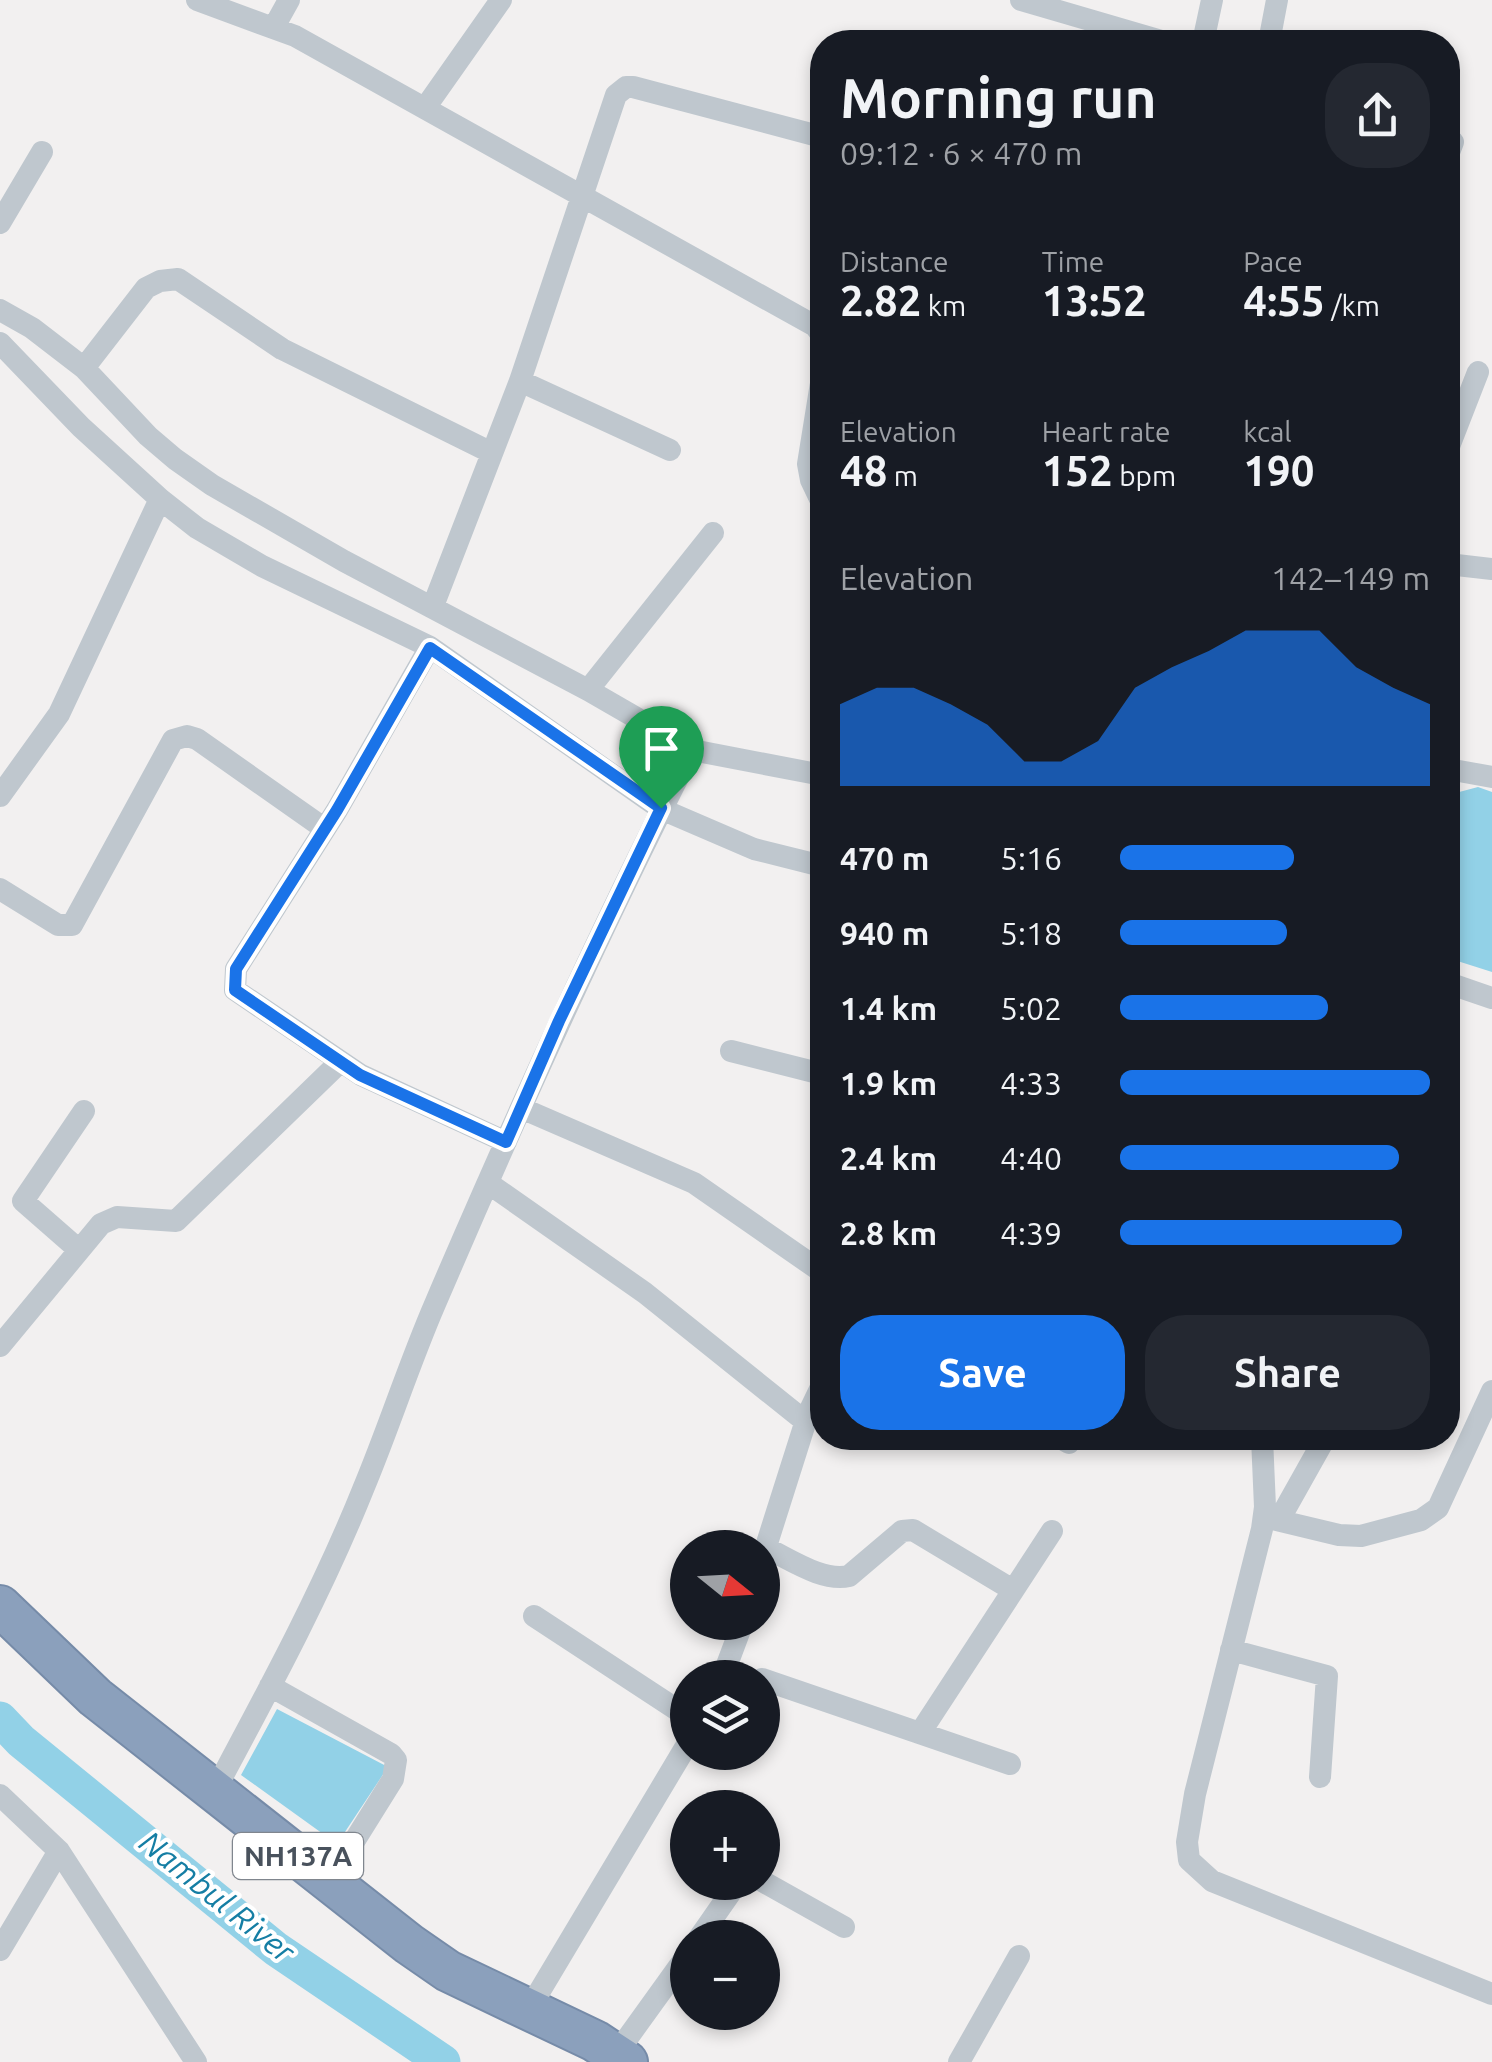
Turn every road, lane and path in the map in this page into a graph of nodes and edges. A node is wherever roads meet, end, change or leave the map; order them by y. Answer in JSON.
{"nodes":[{"id":1,"x":197,"y":0,"type":"edge"},
{"id":2,"x":289,"y":0,"type":"edge"},
{"id":3,"x":501,"y":0,"type":"edge"},
{"id":4,"x":1021,"y":0,"type":"edge"},
{"id":5,"x":1212,"y":0,"type":"edge"},
{"id":6,"x":1277,"y":0,"type":"edge"},
{"id":7,"x":1080,"y":8,"type":"edge"},
{"id":8,"x":274,"y":27,"type":"junction"},
{"id":9,"x":1135,"y":30,"type":"edge"},
{"id":10,"x":1206,"y":30,"type":"edge"},
{"id":11,"x":1271,"y":30,"type":"edge"},
{"id":12,"x":425,"y":108,"type":"junction"},
{"id":13,"x":810,"y":134,"type":"edge"},
{"id":14,"x":42,"y":152,"type":"dead end"},
{"id":15,"x":582,"y":194,"type":"junction"},
{"id":16,"x":0,"y":223,"type":"edge"},
{"id":17,"x":0,"y":310,"type":"edge"},
{"id":18,"x":810,"y":323,"type":"edge"},
{"id":19,"x":0,"y":343,"type":"edge"},
{"id":20,"x":84,"y":368,"type":"junction"},
{"id":21,"x":1478,"y":372,"type":"dead end"},
{"id":22,"x":520,"y":381,"type":"junction"},
{"id":23,"x":1460,"y":418,"type":"edge"},
{"id":24,"x":670,"y":450,"type":"dead end"},
{"id":25,"x":490,"y":452,"type":"junction"},
{"id":26,"x":810,"y":452,"type":"edge"},
{"id":27,"x":810,"y":480,"type":"edge"},
{"id":28,"x":160,"y":500,"type":"junction"},
{"id":29,"x":713,"y":534,"type":"dead end"},
{"id":30,"x":1460,"y":565,"type":"edge"},
{"id":31,"x":1492,"y":569,"type":"edge"},
{"id":32,"x":433,"y":606,"type":"junction"},
{"id":33,"x":430,"y":648,"type":"junction"},
{"id":34,"x":588,"y":690,"type":"junction"},
{"id":35,"x":692,"y":750,"type":"junction"},
{"id":36,"x":810,"y":766,"type":"edge"},
{"id":37,"x":1460,"y":771,"type":"edge"},
{"id":38,"x":1492,"y":777,"type":"edge"},
{"id":39,"x":671,"y":791,"type":"junction"},
{"id":40,"x":0,"y":796,"type":"edge"},
{"id":41,"x":325,"y":829,"type":"junction"},
{"id":42,"x":810,"y":863,"type":"edge"},
{"id":43,"x":0,"y":889,"type":"edge"},
{"id":44,"x":1460,"y":987,"type":"edge"},
{"id":45,"x":1492,"y":998,"type":"edge"},
{"id":46,"x":731,"y":1052,"type":"dead end"},
{"id":47,"x":340,"y":1062,"type":"junction"},
{"id":48,"x":810,"y":1071,"type":"edge"},
{"id":49,"x":522,"y":1108,"type":"junction"},
{"id":50,"x":84,"y":1111,"type":"dead end"},
{"id":51,"x":506,"y":1142,"type":"junction"},
{"id":52,"x":488,"y":1183,"type":"junction"},
{"id":53,"x":79,"y":1250,"type":"junction"},
{"id":54,"x":810,"y":1264,"type":"edge"},
{"id":55,"x":0,"y":1346,"type":"edge"},
{"id":56,"x":1492,"y":1391,"type":"edge"},
{"id":57,"x":810,"y":1412,"type":"edge"},
{"id":58,"x":806,"y":1422,"type":"junction"},
{"id":59,"x":1263,"y":1450,"type":"edge"},
{"id":60,"x":1317,"y":1450,"type":"edge"},
{"id":61,"x":1271,"y":1519,"type":"junction"},
{"id":62,"x":772,"y":1530,"type":"edge"},
{"id":63,"x":1052,"y":1530,"type":"dead end"},
{"id":64,"x":780,"y":1560,"type":"edge"},
{"id":65,"x":1014,"y":1590,"type":"junction"},
{"id":66,"x":0,"y":1606,"type":"edge"},
{"id":67,"x":534,"y":1616,"type":"dead end"},
{"id":68,"x":1231,"y":1650,"type":"junction"},
{"id":69,"x":780,"y":1685,"type":"edge"},
{"id":70,"x":270,"y":1686,"type":"junction"},
{"id":71,"x":670,"y":1705,"type":"edge"},
{"id":72,"x":920,"y":1733,"type":"junction"},
{"id":73,"x":1010,"y":1764,"type":"dead end"},
{"id":74,"x":672,"y":1770,"type":"edge"},
{"id":75,"x":1320,"y":1778,"type":"dead end"},
{"id":76,"x":214,"y":1792,"type":"junction"},
{"id":77,"x":0,"y":1795,"type":"edge"},
{"id":78,"x":59,"y":1850,"type":"junction"},
{"id":79,"x":330,"y":1880,"type":"junction"},
{"id":80,"x":780,"y":1891,"type":"edge"},
{"id":81,"x":844,"y":1927,"type":"dead end"},
{"id":82,"x":0,"y":1950,"type":"edge"},
{"id":83,"x":1019,"y":1956,"type":"dead end"},
{"id":84,"x":670,"y":1982,"type":"edge"},
{"id":85,"x":1492,"y":1994,"type":"edge"},
{"id":86,"x":529,"y":2009,"type":"junction"},
{"id":87,"x":622,"y":2058,"type":"edge"},
{"id":88,"x":196,"y":2062,"type":"edge"},
{"id":89,"x":959,"y":2062,"type":"edge"}],
"edges":[{"from":1,"to":8,"type":"street"},
{"from":2,"to":8,"type":"street"},
{"from":3,"to":12,"type":"street"},
{"from":4,"to":7,"type":"street"},
{"from":5,"to":10,"type":"street"},
{"from":6,"to":11,"type":"street"},
{"from":7,"to":9,"type":"street"},
{"from":8,"to":12,"type":"street"},
{"from":12,"to":15,"type":"street"},
{"from":13,"to":15,"type":"street"},
{"from":14,"to":16,"type":"street"},
{"from":15,"to":18,"type":"street"},
{"from":15,"to":22,"type":"street"},
{"from":17,"to":20,"type":"street"},
{"from":19,"to":28,"type":"street"},
{"from":20,"to":25,"type":"street"},
{"from":20,"to":32,"type":"street"},
{"from":21,"to":23,"type":"street"},
{"from":22,"to":24,"type":"street"},
{"from":22,"to":25,"type":"street"},
{"from":25,"to":32,"type":"street"},
{"from":26,"to":27,"type":"street"},
{"from":28,"to":33,"type":"street"},
{"from":28,"to":40,"type":"street"},
{"from":29,"to":34,"type":"street"},
{"from":30,"to":31,"type":"street"},
{"from":32,"to":34,"type":"street"},
{"from":33,"to":39,"type":"street"},
{"from":33,"to":41,"type":"street"},
{"from":34,"to":35,"type":"street"},
{"from":35,"to":36,"type":"street"},
{"from":35,"to":39,"type":"street"},
{"from":37,"to":38,"type":"street"},
{"from":39,"to":42,"type":"street"},
{"from":39,"to":49,"type":"street"},
{"from":41,"to":43,"type":"street"},
{"from":41,"to":47,"type":"street"},
{"from":44,"to":45,"type":"street"},
{"from":46,"to":48,"type":"street"},
{"from":47,"to":51,"type":"street"},
{"from":47,"to":53,"type":"street"},
{"from":49,"to":51,"type":"street"},
{"from":49,"to":54,"type":"street"},
{"from":50,"to":53,"type":"street"},
{"from":51,"to":52,"type":"street"},
{"from":52,"to":58,"type":"street"},
{"from":52,"to":70,"type":"street"},
{"from":53,"to":55,"type":"street"},
{"from":56,"to":61,"type":"street"},
{"from":57,"to":58,"type":"street"},
{"from":58,"to":62,"type":"street"},
{"from":59,"to":61,"type":"street"},
{"from":60,"to":61,"type":"street"},
{"from":61,"to":68,"type":"street"},
{"from":63,"to":65,"type":"street"},
{"from":64,"to":65,"type":"street"},
{"from":65,"to":72,"type":"street"},
{"from":66,"to":76,"type":"highway","number":"NH137A"},
{"from":67,"to":71,"type":"street"},
{"from":68,"to":75,"type":"street"},
{"from":68,"to":85,"type":"street"},
{"from":69,"to":72,"type":"street"},
{"from":70,"to":76,"type":"street"},
{"from":70,"to":79,"type":"street"},
{"from":72,"to":73,"type":"street"},
{"from":74,"to":86,"type":"street"},
{"from":76,"to":79,"type":"highway","number":"NH137A"},
{"from":77,"to":78,"type":"street"},
{"from":78,"to":82,"type":"street"},
{"from":78,"to":88,"type":"street"},
{"from":79,"to":86,"type":"highway","number":"NH137A"},
{"from":80,"to":81,"type":"street"},
{"from":83,"to":89,"type":"street"},
{"from":84,"to":87,"type":"street"},
{"from":86,"to":87,"type":"highway","number":"NH137A"}]}
